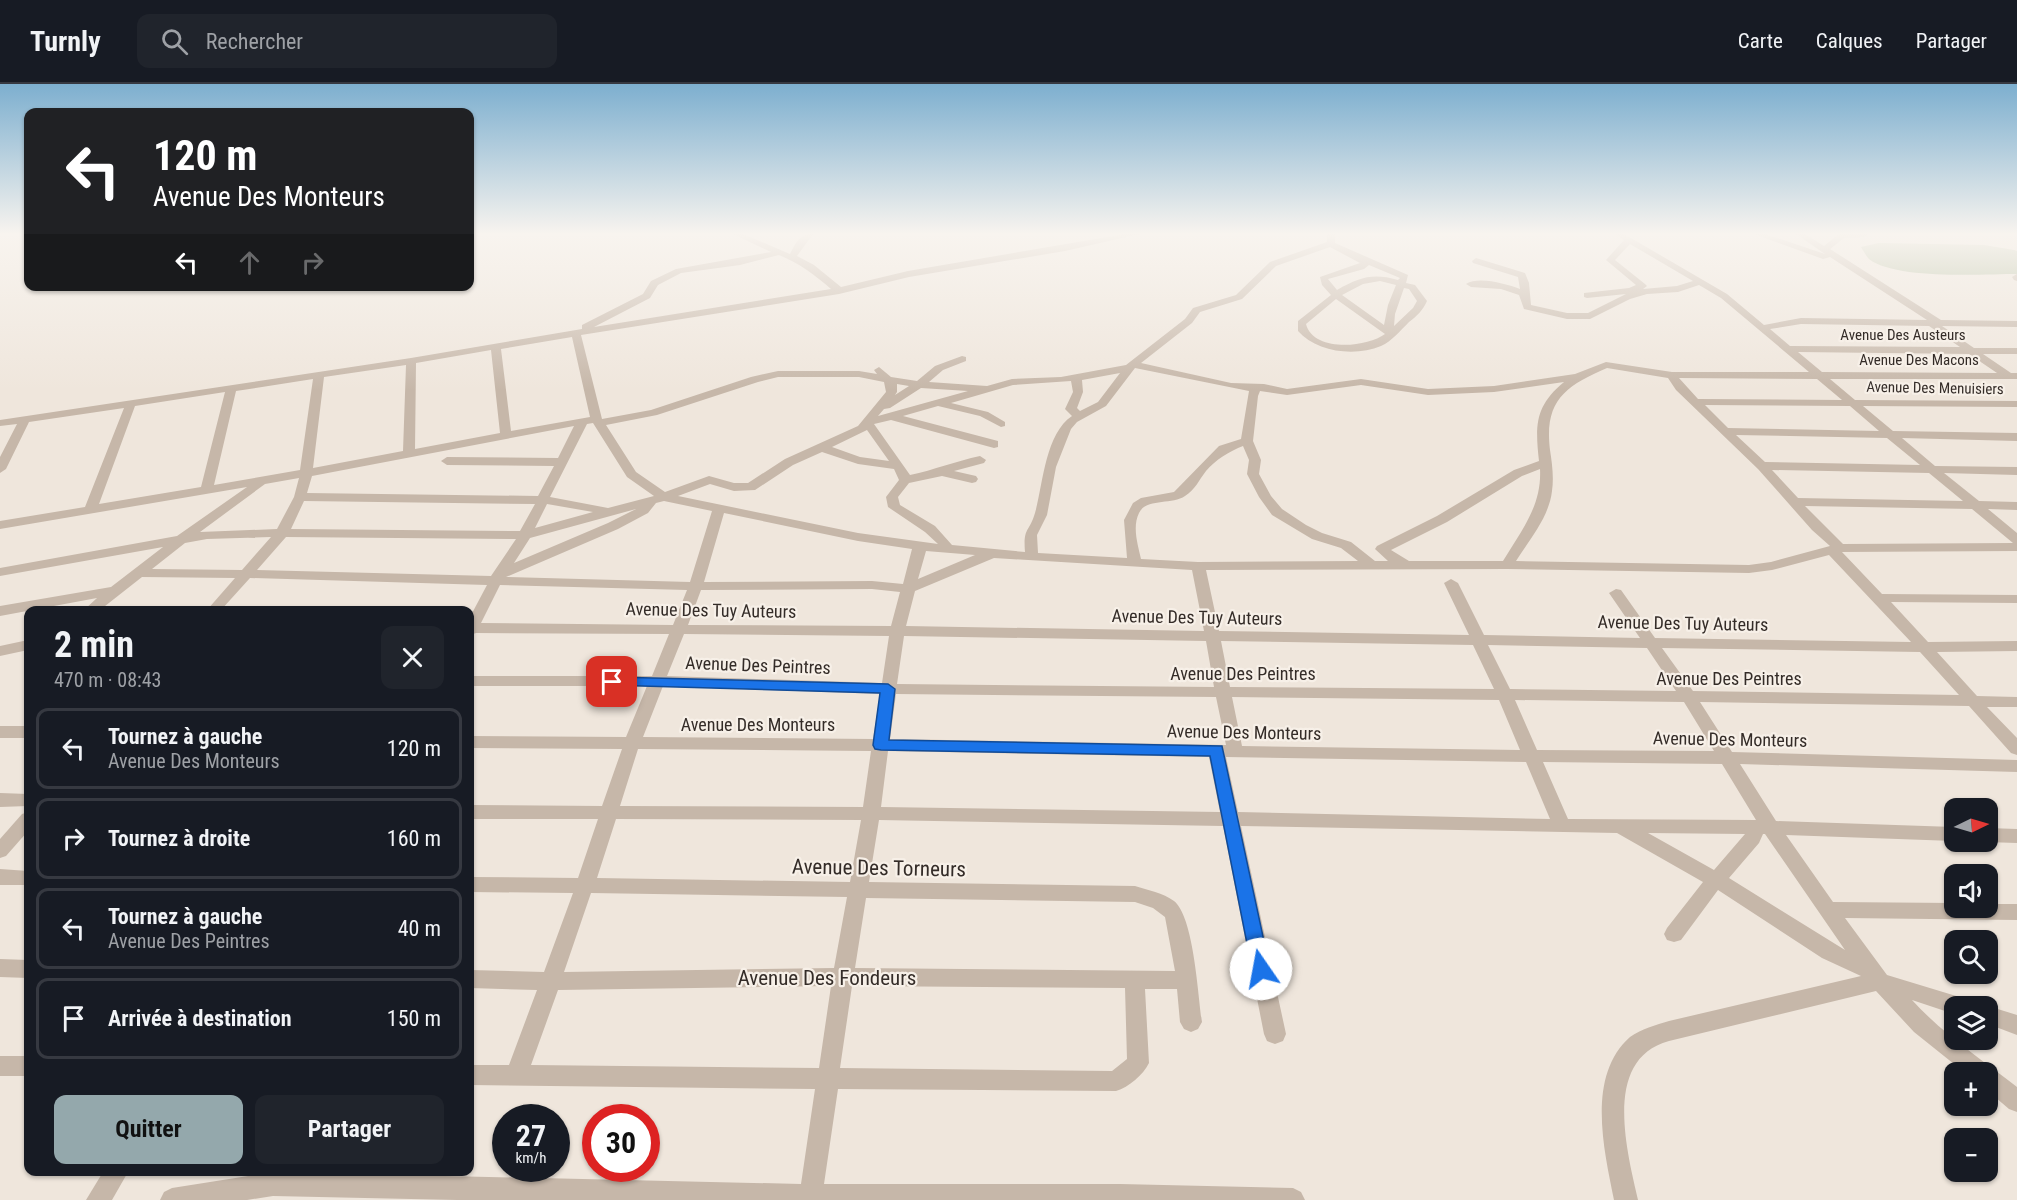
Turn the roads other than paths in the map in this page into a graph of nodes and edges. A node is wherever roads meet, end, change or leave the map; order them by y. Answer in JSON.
{"nodes":[{"id":1,"x":652,"y":286,"type":"edge"},
{"id":2,"x":833,"y":286,"type":"edge"},
{"id":3,"x":859,"y":286,"type":"edge"},
{"id":4,"x":1250,"y":286,"type":"edge"},
{"id":5,"x":1326,"y":286,"type":"edge"},
{"id":6,"x":1352,"y":286,"type":"edge"},
{"id":7,"x":1400,"y":286,"type":"edge"},
{"id":8,"x":1409,"y":286,"type":"edge"},
{"id":9,"x":1502,"y":286,"type":"edge"},
{"id":10,"x":1525,"y":286,"type":"edge"},
{"id":11,"x":1642,"y":286,"type":"edge"},
{"id":12,"x":1687,"y":286,"type":"edge"},
{"id":13,"x":1707,"y":286,"type":"edge"},
{"id":14,"x":1878,"y":286,"type":"edge"},
{"id":15,"x":839,"y":291,"type":"junction"},
{"id":16,"x":1525,"y":294,"type":"junction"},
{"id":17,"x":1587,"y":295,"type":"dead end"},
{"id":18,"x":1337,"y":297,"type":"junction"},
{"id":19,"x":1933,"y":322,"type":"junction"},
{"id":20,"x":2017,"y":324,"type":"edge"},
{"id":21,"x":1764,"y":328,"type":"junction"},
{"id":22,"x":576,"y":334,"type":"junction"},
{"id":23,"x":1391,"y":334,"type":"junction"},
{"id":24,"x":496,"y":347,"type":"junction"},
{"id":25,"x":1789,"y":349,"type":"junction"},
{"id":26,"x":1972,"y":351,"type":"junction"},
{"id":27,"x":2017,"y":351,"type":"edge"},
{"id":28,"x":962,"y":359,"type":"dead end"},
{"id":29,"x":411,"y":361,"type":"junction"},
{"id":30,"x":1131,"y":367,"type":"junction"},
{"id":31,"x":879,"y":370,"type":"dead end"},
{"id":32,"x":319,"y":374,"type":"junction"},
{"id":33,"x":1672,"y":375,"type":"junction"},
{"id":34,"x":1820,"y":375,"type":"junction"},
{"id":35,"x":1577,"y":377,"type":"junction"},
{"id":36,"x":1076,"y":378,"type":"junction"},
{"id":37,"x":2014,"y":378,"type":"edge"},
{"id":38,"x":887,"y":381,"type":"junction"},
{"id":39,"x":919,"y":385,"type":"junction"},
{"id":40,"x":231,"y":388,"type":"junction"},
{"id":41,"x":1256,"y":388,"type":"junction"},
{"id":42,"x":989,"y":389,"type":"junction"},
{"id":43,"x":1695,"y":402,"type":"junction"},
{"id":44,"x":1852,"y":402,"type":"junction"},
{"id":45,"x":131,"y":403,"type":"junction"},
{"id":46,"x":940,"y":403,"type":"junction"},
{"id":47,"x":2017,"y":404,"type":"edge"},
{"id":48,"x":1078,"y":416,"type":"junction"},
{"id":49,"x":893,"y":417,"type":"junction"},
{"id":50,"x":871,"y":418,"type":"junction"},
{"id":51,"x":25,"y":419,"type":"junction"},
{"id":52,"x":593,"y":421,"type":"junction"},
{"id":53,"x":0,"y":423,"type":"edge"},
{"id":54,"x":1001,"y":424,"type":"dead end"},
{"id":55,"x":1724,"y":430,"type":"junction"},
{"id":56,"x":1891,"y":435,"type":"junction"},
{"id":57,"x":2017,"y":436,"type":"edge"},
{"id":58,"x":506,"y":437,"type":"junction"},
{"id":59,"x":1247,"y":441,"type":"junction"},
{"id":60,"x":994,"y":444,"type":"dead end"},
{"id":61,"x":823,"y":448,"type":"junction"},
{"id":62,"x":409,"y":453,"type":"junction"},
{"id":63,"x":980,"y":460,"type":"dead end"},
{"id":64,"x":447,"y":462,"type":"dead end"},
{"id":65,"x":563,"y":462,"type":"junction"},
{"id":66,"x":1546,"y":464,"type":"junction"},
{"id":67,"x":899,"y":466,"type":"junction"},
{"id":68,"x":1762,"y":466,"type":"junction"},
{"id":69,"x":0,"y":469,"type":"edge"},
{"id":70,"x":1933,"y":469,"type":"junction"},
{"id":71,"x":2017,"y":471,"type":"edge"},
{"id":72,"x":942,"y":472,"type":"junction"},
{"id":73,"x":306,"y":473,"type":"junction"},
{"id":74,"x":972,"y":479,"type":"dead end"},
{"id":75,"x":264,"y":480,"type":"junction"},
{"id":76,"x":906,"y":480,"type":"junction"},
{"id":77,"x":207,"y":490,"type":"junction"},
{"id":78,"x":300,"y":497,"type":"junction"},
{"id":79,"x":659,"y":498,"type":"junction"},
{"id":80,"x":543,"y":500,"type":"junction"},
{"id":81,"x":1795,"y":502,"type":"junction"},
{"id":82,"x":1976,"y":506,"type":"junction"},
{"id":83,"x":2017,"y":506,"type":"edge"},
{"id":84,"x":90,"y":510,"type":"junction"},
{"id":85,"x":719,"y":510,"type":"junction"},
{"id":86,"x":610,"y":511,"type":"junction"},
{"id":87,"x":0,"y":525,"type":"edge"},
{"id":88,"x":282,"y":533,"type":"junction"},
{"id":89,"x":525,"y":536,"type":"junction"},
{"id":90,"x":183,"y":538,"type":"junction"},
{"id":91,"x":2017,"y":540,"type":"edge"},
{"id":92,"x":920,"y":546,"type":"junction"},
{"id":93,"x":2017,"y":548,"type":"edge"},
{"id":94,"x":948,"y":549,"type":"junction"},
{"id":95,"x":1836,"y":549,"type":"junction"},
{"id":96,"x":992,"y":554,"type":"junction"},
{"id":97,"x":1032,"y":557,"type":"junction"},
{"id":98,"x":1135,"y":564,"type":"junction"},
{"id":99,"x":1406,"y":565,"type":"junction"},
{"id":100,"x":1507,"y":565,"type":"junction"},
{"id":101,"x":1198,"y":566,"type":"junction"},
{"id":102,"x":1372,"y":566,"type":"junction"},
{"id":103,"x":0,"y":572,"type":"edge"},
{"id":104,"x":138,"y":573,"type":"junction"},
{"id":105,"x":247,"y":574,"type":"junction"},
{"id":106,"x":498,"y":577,"type":"junction"},
{"id":107,"x":1451,"y":583,"type":"dead end"},
{"id":108,"x":696,"y":586,"type":"junction"},
{"id":109,"x":908,"y":589,"type":"junction"},
{"id":110,"x":117,"y":590,"type":"junction"},
{"id":111,"x":1616,"y":593,"type":"dead end"},
{"id":112,"x":1879,"y":598,"type":"junction"},
{"id":113,"x":2017,"y":599,"type":"edge"},
{"id":114,"x":28,"y":606,"type":"edge"},
{"id":115,"x":96,"y":606,"type":"edge"},
{"id":116,"x":218,"y":606,"type":"edge"},
{"id":117,"x":24,"y":607,"type":"edge"},
{"id":118,"x":0,"y":611,"type":"edge"},
{"id":119,"x":474,"y":621,"type":"edge"},
{"id":120,"x":474,"y":628,"type":"edge"},
{"id":121,"x":679,"y":629,"type":"junction"},
{"id":122,"x":897,"y":631,"type":"junction"},
{"id":123,"x":1212,"y":637,"type":"junction"},
{"id":124,"x":1479,"y":640,"type":"junction"},
{"id":125,"x":1652,"y":642,"type":"junction"},
{"id":126,"x":24,"y":646,"type":"edge"},
{"id":127,"x":2017,"y":646,"type":"edge"},
{"id":128,"x":1922,"y":647,"type":"junction"},
{"id":129,"x":0,"y":651,"type":"edge"},
{"id":130,"x":474,"y":681,"type":"edge"},
{"id":131,"x":659,"y":681,"type":"junction"},
{"id":132,"x":888,"y":689,"type":"junction"},
{"id":133,"x":1223,"y":693,"type":"junction"},
{"id":134,"x":1505,"y":695,"type":"junction"},
{"id":135,"x":1689,"y":697,"type":"junction"},
{"id":136,"x":1973,"y":702,"type":"junction"},
{"id":137,"x":2017,"y":702,"type":"edge"},
{"id":138,"x":0,"y":732,"type":"edge"},
{"id":139,"x":24,"y":732,"type":"edge"},
{"id":140,"x":474,"y":742,"type":"edge"},
{"id":141,"x":632,"y":743,"type":"junction"},
{"id":142,"x":881,"y":745,"type":"junction"},
{"id":143,"x":2017,"y":749,"type":"edge"},
{"id":144,"x":1226,"y":750,"type":"junction"},
{"id":145,"x":1532,"y":756,"type":"junction"},
{"id":146,"x":1728,"y":758,"type":"junction"},
{"id":147,"x":2017,"y":766,"type":"edge"},
{"id":148,"x":0,"y":800,"type":"edge"},
{"id":149,"x":24,"y":800,"type":"edge"},
{"id":150,"x":474,"y":812,"type":"edge"},
{"id":151,"x":610,"y":812,"type":"junction"},
{"id":152,"x":871,"y":813,"type":"junction"},
{"id":153,"x":1230,"y":819,"type":"junction"},
{"id":154,"x":24,"y":824,"type":"edge"},
{"id":155,"x":1562,"y":826,"type":"junction"},
{"id":156,"x":1618,"y":826,"type":"junction"},
{"id":157,"x":1763,"y":827,"type":"junction"},
{"id":158,"x":1944,"y":834,"type":"edge"},
{"id":159,"x":1998,"y":835,"type":"edge"},
{"id":160,"x":2017,"y":836,"type":"edge"},
{"id":161,"x":0,"y":851,"type":"edge"},
{"id":162,"x":0,"y":877,"type":"edge"},
{"id":163,"x":24,"y":878,"type":"edge"},
{"id":164,"x":1718,"y":880,"type":"junction"},
{"id":165,"x":474,"y":884,"type":"edge"},
{"id":166,"x":585,"y":885,"type":"junction"},
{"id":167,"x":856,"y":891,"type":"junction"},
{"id":168,"x":1827,"y":910,"type":"junction"},
{"id":169,"x":2017,"y":912,"type":"edge"},
{"id":170,"x":1674,"y":934,"type":"dead end"},
{"id":171,"x":0,"y":968,"type":"edge"},
{"id":172,"x":24,"y":969,"type":"edge"},
{"id":173,"x":1875,"y":976,"type":"junction"},
{"id":174,"x":843,"y":977,"type":"junction"},
{"id":175,"x":474,"y":979,"type":"edge"},
{"id":176,"x":1136,"y":980,"type":"junction"},
{"id":177,"x":1185,"y":980,"type":"junction"},
{"id":178,"x":550,"y":981,"type":"junction"},
{"id":179,"x":1944,"y":1001,"type":"edge"},
{"id":180,"x":1998,"y":1019,"type":"edge"},
{"id":181,"x":1191,"y":1022,"type":"dead end"},
{"id":182,"x":2017,"y":1025,"type":"edge"},
{"id":183,"x":1275,"y":1034,"type":"dead end"},
{"id":184,"x":1967,"y":1062,"type":"edge"},
{"id":185,"x":0,"y":1066,"type":"edge"},
{"id":186,"x":24,"y":1066,"type":"edge"},
{"id":187,"x":474,"y":1075,"type":"edge"},
{"id":188,"x":516,"y":1077,"type":"junction"},
{"id":189,"x":828,"y":1080,"type":"junction"},
{"id":190,"x":1998,"y":1086,"type":"edge"},
{"id":191,"x":2017,"y":1101,"type":"edge"},
{"id":192,"x":113,"y":1176,"type":"edge"},
{"id":193,"x":811,"y":1198,"type":"edge"},
{"id":194,"x":1120,"y":1198,"type":"edge"},
{"id":195,"x":98,"y":1200,"type":"edge"},
{"id":196,"x":172,"y":1200,"type":"edge"},
{"id":197,"x":1293,"y":1200,"type":"edge"},
{"id":198,"x":1626,"y":1200,"type":"edge"}],
"edges":[{"from":1,"to":22,"type":"street"},
{"from":2,"to":15,"type":"street"},
{"from":3,"to":15,"type":"street"},
{"from":4,"to":30,"type":"street"},
{"from":5,"to":18,"type":"street"},
{"from":6,"to":18,"type":"street"},
{"from":7,"to":23,"type":"street"},
{"from":8,"to":23,"type":"street"},
{"from":9,"to":16,"type":"street"},
{"from":10,"to":16,"type":"street"},
{"from":11,"to":17,"type":"street"},
{"from":12,"to":16,"type":"street"},
{"from":13,"to":21,"type":"street"},
{"from":14,"to":19,"type":"street"},
{"from":15,"to":22,"type":"street"},
{"from":18,"to":23,"type":"street"},
{"from":18,"to":23,"type":"street"},
{"from":19,"to":20,"type":"street"},
{"from":19,"to":21,"type":"street"},
{"from":19,"to":26,"type":"street"},
{"from":21,"to":25,"type":"street"},
{"from":22,"to":24,"type":"street"},
{"from":22,"to":52,"type":"street"},
{"from":24,"to":29,"type":"street"},
{"from":24,"to":58,"type":"street"},
{"from":25,"to":26,"type":"street","name":"Avenue Des Austeurs"},
{"from":25,"to":34,"type":"street"},
{"from":26,"to":27,"type":"street","name":"Avenue Des Austeurs"},
{"from":26,"to":37,"type":"street"},
{"from":28,"to":39,"type":"street"},
{"from":29,"to":32,"type":"street"},
{"from":29,"to":62,"type":"street"},
{"from":30,"to":36,"type":"street"},
{"from":30,"to":41,"type":"street"},
{"from":30,"to":48,"type":"street"},
{"from":31,"to":38,"type":"street"},
{"from":32,"to":40,"type":"street"},
{"from":32,"to":73,"type":"street"},
{"from":33,"to":34,"type":"street","name":"Avenue Des Macons"},
{"from":33,"to":35,"type":"street","name":"Avenue Des Macons"},
{"from":33,"to":43,"type":"street"},
{"from":34,"to":37,"type":"street","name":"Avenue Des Macons"},
{"from":34,"to":44,"type":"street"},
{"from":35,"to":41,"type":"street"},
{"from":35,"to":66,"type":"street"},
{"from":36,"to":42,"type":"street"},
{"from":36,"to":48,"type":"street"},
{"from":38,"to":39,"type":"street"},
{"from":38,"to":50,"type":"street"},
{"from":38,"to":52,"type":"street"},
{"from":39,"to":42,"type":"street"},
{"from":39,"to":50,"type":"street"},
{"from":40,"to":45,"type":"street"},
{"from":40,"to":77,"type":"street"},
{"from":41,"to":59,"type":"street"},
{"from":42,"to":46,"type":"street"},
{"from":43,"to":44,"type":"street","name":"Avenue Des Menuisiers"},
{"from":43,"to":55,"type":"street"},
{"from":44,"to":47,"type":"street","name":"Avenue Des Menuisiers"},
{"from":44,"to":56,"type":"street"},
{"from":45,"to":51,"type":"street"},
{"from":45,"to":84,"type":"street"},
{"from":46,"to":49,"type":"street"},
{"from":46,"to":54,"type":"street"},
{"from":48,"to":97,"type":"street"},
{"from":49,"to":50,"type":"street"},
{"from":49,"to":60,"type":"street"},
{"from":50,"to":61,"type":"street"},
{"from":50,"to":67,"type":"street"},
{"from":51,"to":53,"type":"street"},
{"from":51,"to":69,"type":"street"},
{"from":52,"to":58,"type":"street"},
{"from":52,"to":65,"type":"street"},
{"from":52,"to":79,"type":"street"},
{"from":55,"to":56,"type":"street"},
{"from":55,"to":68,"type":"street"},
{"from":56,"to":57,"type":"street"},
{"from":56,"to":70,"type":"street"},
{"from":58,"to":62,"type":"street"},
{"from":59,"to":98,"type":"street"},
{"from":59,"to":102,"type":"street"},
{"from":61,"to":67,"type":"street"},
{"from":61,"to":79,"type":"street"},
{"from":62,"to":73,"type":"street"},
{"from":63,"to":72,"type":"street"},
{"from":64,"to":65,"type":"street"},
{"from":65,"to":80,"type":"street"},
{"from":66,"to":99,"type":"street"},
{"from":66,"to":100,"type":"street"},
{"from":67,"to":76,"type":"street"},
{"from":68,"to":70,"type":"street"},
{"from":68,"to":81,"type":"street"},
{"from":70,"to":71,"type":"street"},
{"from":70,"to":82,"type":"street"},
{"from":72,"to":74,"type":"street"},
{"from":72,"to":76,"type":"street"},
{"from":73,"to":75,"type":"street"},
{"from":73,"to":78,"type":"street"},
{"from":75,"to":77,"type":"street"},
{"from":75,"to":90,"type":"street"},
{"from":76,"to":94,"type":"street"},
{"from":77,"to":84,"type":"street"},
{"from":78,"to":80,"type":"street"},
{"from":78,"to":88,"type":"street"},
{"from":79,"to":85,"type":"street"},
{"from":79,"to":86,"type":"street"},
{"from":79,"to":106,"type":"street"},
{"from":80,"to":86,"type":"street"},
{"from":80,"to":89,"type":"street"},
{"from":81,"to":82,"type":"street"},
{"from":81,"to":95,"type":"street"},
{"from":82,"to":83,"type":"street"},
{"from":82,"to":91,"type":"street"},
{"from":84,"to":87,"type":"street"},
{"from":85,"to":92,"type":"street"},
{"from":85,"to":108,"type":"street"},
{"from":86,"to":89,"type":"street"},
{"from":88,"to":89,"type":"street"},
{"from":88,"to":90,"type":"street"},
{"from":88,"to":105,"type":"street"},
{"from":89,"to":106,"type":"street"},
{"from":90,"to":103,"type":"street"},
{"from":90,"to":104,"type":"street"},
{"from":92,"to":94,"type":"street"},
{"from":92,"to":109,"type":"street"},
{"from":93,"to":95,"type":"street"},
{"from":94,"to":96,"type":"street"},
{"from":95,"to":100,"type":"street"},
{"from":95,"to":112,"type":"street"},
{"from":96,"to":97,"type":"street"},
{"from":96,"to":109,"type":"street"},
{"from":97,"to":98,"type":"street"},
{"from":98,"to":101,"type":"street"},
{"from":99,"to":100,"type":"street"},
{"from":99,"to":102,"type":"street"},
{"from":101,"to":102,"type":"street"},
{"from":101,"to":123,"type":"street"},
{"from":104,"to":105,"type":"street"},
{"from":104,"to":110,"type":"street"},
{"from":105,"to":106,"type":"street"},
{"from":105,"to":116,"type":"street"},
{"from":106,"to":108,"type":"street"},
{"from":106,"to":119,"type":"street"},
{"from":107,"to":124,"type":"street"},
{"from":108,"to":109,"type":"street"},
{"from":108,"to":121,"type":"street"},
{"from":109,"to":122,"type":"street"},
{"from":110,"to":114,"type":"street"},
{"from":110,"to":115,"type":"street"},
{"from":111,"to":125,"type":"street"},
{"from":112,"to":113,"type":"street"},
{"from":112,"to":128,"type":"street"},
{"from":117,"to":118,"type":"street"},
{"from":120,"to":121,"type":"street","name":"Avenue Des Tuy Auteurs"},
{"from":121,"to":122,"type":"street","name":"Avenue Des Tuy Auteurs"},
{"from":121,"to":131,"type":"street"},
{"from":122,"to":123,"type":"street","name":"Avenue Des Tuy Auteurs"},
{"from":122,"to":132,"type":"street"},
{"from":123,"to":124,"type":"street","name":"Avenue Des Tuy Auteurs"},
{"from":123,"to":133,"type":"street"},
{"from":124,"to":125,"type":"street","name":"Avenue Des Tuy Auteurs"},
{"from":124,"to":134,"type":"street"},
{"from":125,"to":128,"type":"street","name":"Avenue Des Tuy Auteurs"},
{"from":125,"to":135,"type":"street"},
{"from":126,"to":129,"type":"street"},
{"from":127,"to":128,"type":"street","name":"Avenue Des Tuy Auteurs"},
{"from":128,"to":136,"type":"street"},
{"from":130,"to":131,"type":"street","name":"Avenue Des Peintres"},
{"from":131,"to":132,"type":"street","name":"Avenue Des Peintres"},
{"from":131,"to":141,"type":"street"},
{"from":132,"to":133,"type":"street","name":"Avenue Des Peintres"},
{"from":132,"to":142,"type":"street"},
{"from":133,"to":134,"type":"street","name":"Avenue Des Peintres"},
{"from":133,"to":144,"type":"street"},
{"from":134,"to":135,"type":"street","name":"Avenue Des Peintres"},
{"from":134,"to":145,"type":"street"},
{"from":135,"to":136,"type":"street","name":"Avenue Des Peintres"},
{"from":135,"to":146,"type":"street"},
{"from":136,"to":137,"type":"street","name":"Avenue Des Peintres"},
{"from":136,"to":143,"type":"street"},
{"from":138,"to":139,"type":"street"},
{"from":140,"to":141,"type":"street","name":"Avenue Des Monteurs"},
{"from":141,"to":142,"type":"street","name":"Avenue Des Monteurs"},
{"from":141,"to":151,"type":"street"},
{"from":142,"to":144,"type":"street","name":"Avenue Des Monteurs"},
{"from":142,"to":152,"type":"street"},
{"from":144,"to":145,"type":"street","name":"Avenue Des Monteurs"},
{"from":144,"to":153,"type":"street"},
{"from":145,"to":146,"type":"street","name":"Avenue Des Monteurs"},
{"from":145,"to":155,"type":"street"},
{"from":146,"to":147,"type":"street","name":"Avenue Des Monteurs"},
{"from":146,"to":157,"type":"street"},
{"from":148,"to":149,"type":"street"},
{"from":150,"to":151,"type":"street"},
{"from":151,"to":152,"type":"street"},
{"from":151,"to":166,"type":"street"},
{"from":152,"to":153,"type":"street"},
{"from":152,"to":167,"type":"street"},
{"from":153,"to":155,"type":"street"},
{"from":153,"to":183,"type":"street"},
{"from":154,"to":161,"type":"street"},
{"from":155,"to":156,"type":"street"},
{"from":156,"to":157,"type":"street"},
{"from":156,"to":164,"type":"street"},
{"from":157,"to":158,"type":"street"},
{"from":157,"to":164,"type":"street"},
{"from":157,"to":168,"type":"street"},
{"from":159,"to":160,"type":"street"},
{"from":162,"to":163,"type":"street"},
{"from":164,"to":170,"type":"street"},
{"from":164,"to":173,"type":"street"},
{"from":165,"to":166,"type":"street","name":"Avenue Des Torneurs"},
{"from":166,"to":167,"type":"street","name":"Avenue Des Torneurs"},
{"from":166,"to":178,"type":"street"},
{"from":167,"to":174,"type":"street"},
{"from":167,"to":177,"type":"street","name":"Avenue Des Torneurs"},
{"from":168,"to":169,"type":"street"},
{"from":168,"to":173,"type":"street"},
{"from":171,"to":172,"type":"street"},
{"from":173,"to":179,"type":"street"},
{"from":173,"to":184,"type":"street"},
{"from":173,"to":198,"type":"street"},
{"from":174,"to":176,"type":"street","name":"Avenue Des Fondeurs"},
{"from":174,"to":178,"type":"street","name":"Avenue Des Fondeurs"},
{"from":174,"to":189,"type":"street"},
{"from":175,"to":178,"type":"street","name":"Avenue Des Fondeurs"},
{"from":176,"to":177,"type":"street","name":"Avenue Des Fondeurs"},
{"from":176,"to":189,"type":"street"},
{"from":177,"to":181,"type":"street","name":"Avenue Des Torneurs"},
{"from":178,"to":188,"type":"street"},
{"from":180,"to":182,"type":"street"},
{"from":185,"to":186,"type":"street"},
{"from":187,"to":188,"type":"street"},
{"from":188,"to":189,"type":"street"},
{"from":189,"to":193,"type":"street"},
{"from":190,"to":191,"type":"street"},
{"from":192,"to":195,"type":"street"},
{"from":193,"to":194,"type":"street"},
{"from":193,"to":196,"type":"street"},
{"from":194,"to":197,"type":"street"}]}
